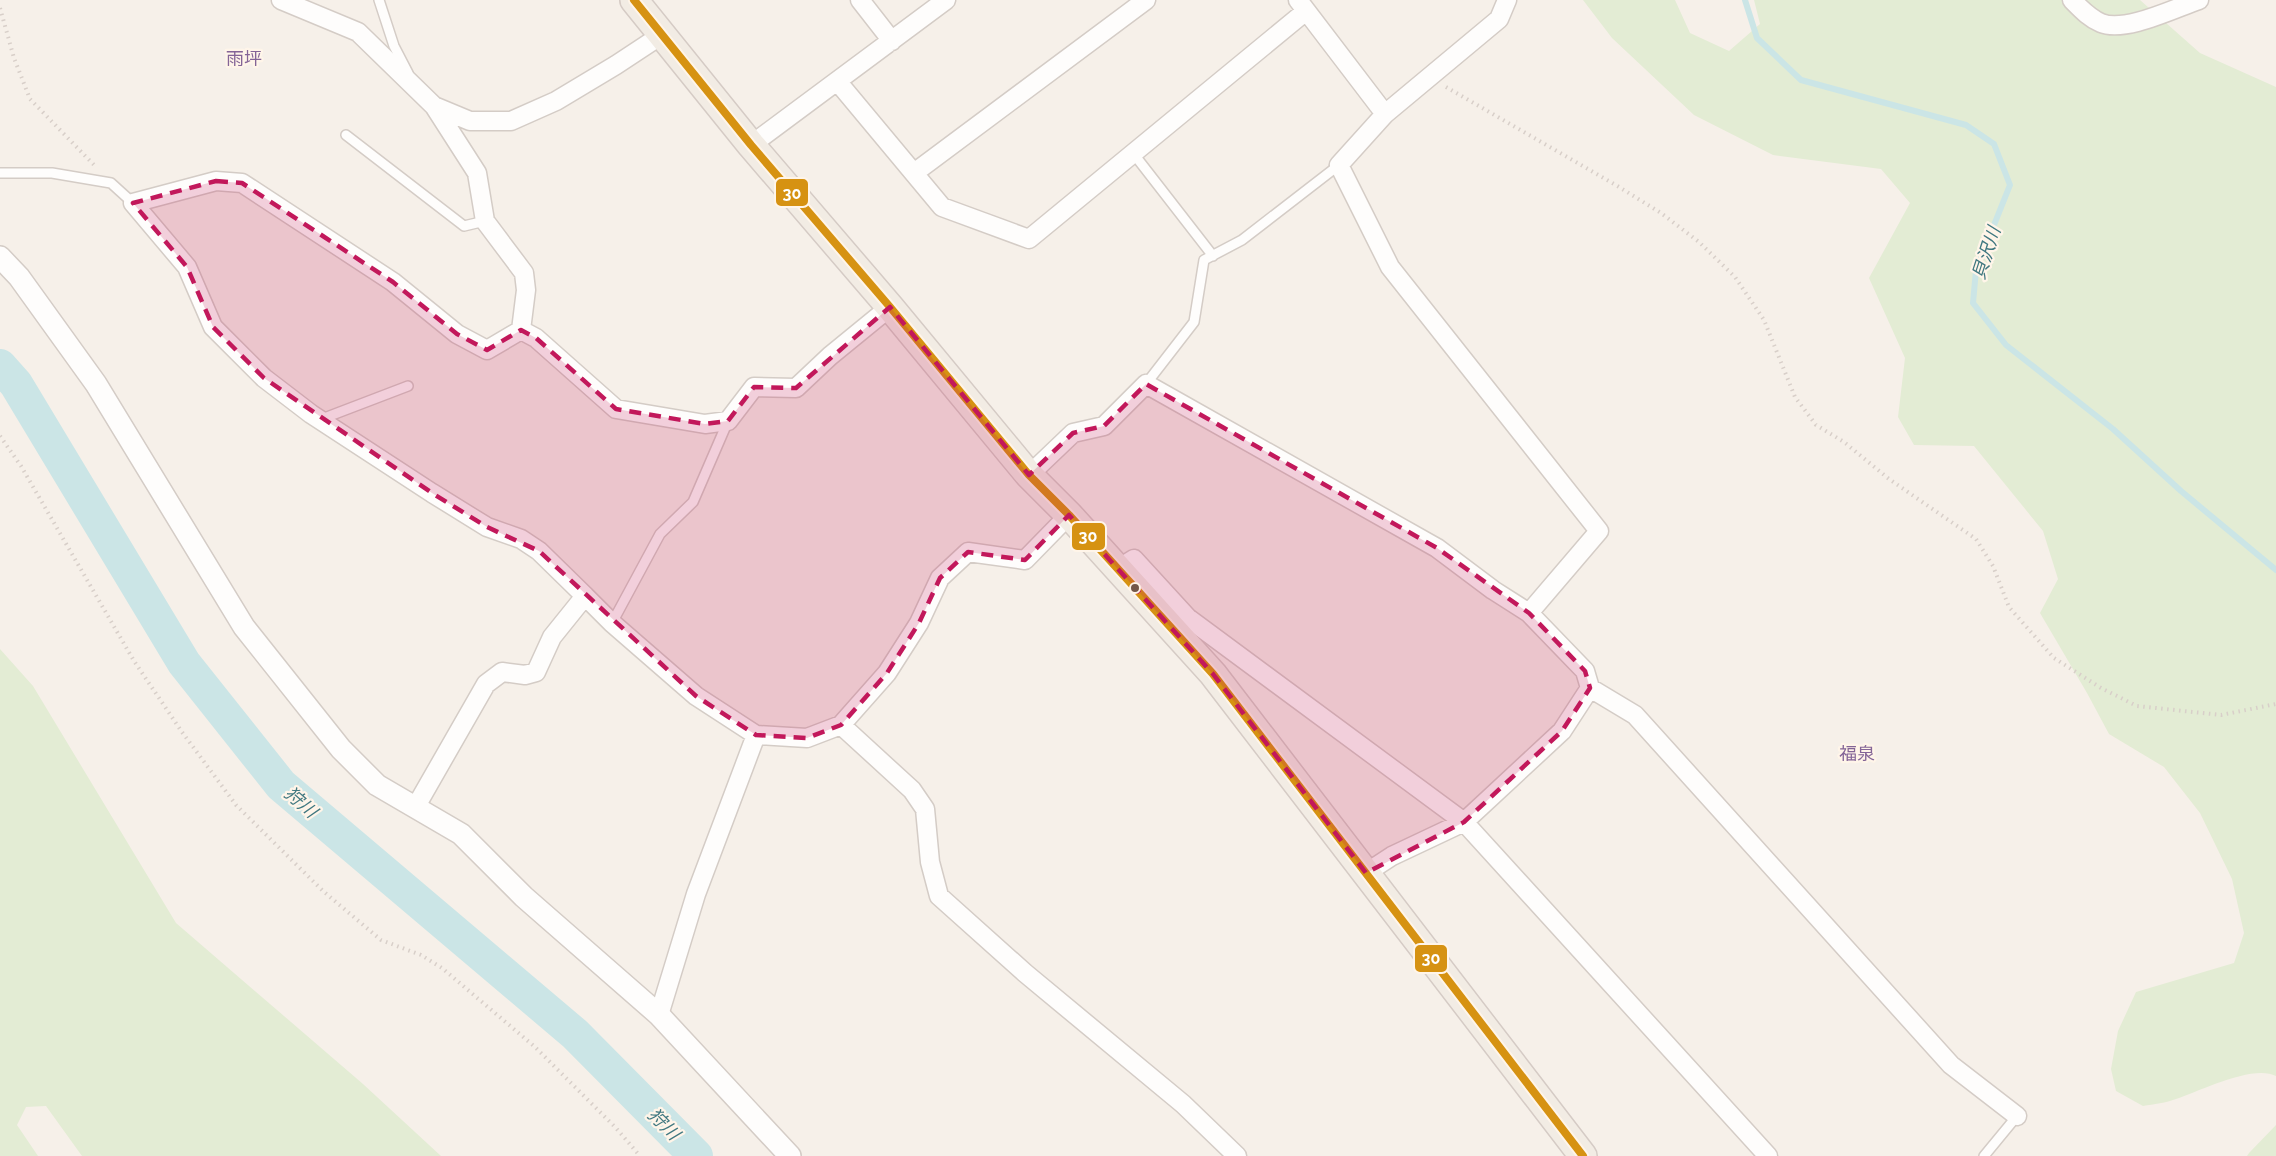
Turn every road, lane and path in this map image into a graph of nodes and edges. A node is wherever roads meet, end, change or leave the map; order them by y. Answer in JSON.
{"nodes":[{"id":1,"x":281,"y":0,"type":"edge"},
{"id":2,"x":379,"y":0,"type":"edge"},
{"id":3,"x":634,"y":0,"type":"edge"},
{"id":4,"x":860,"y":0,"type":"edge"},
{"id":5,"x":946,"y":0,"type":"edge"},
{"id":6,"x":1146,"y":0,"type":"edge"},
{"id":7,"x":1507,"y":0,"type":"edge"},
{"id":8,"x":2072,"y":0,"type":"edge"},
{"id":9,"x":2199,"y":0,"type":"edge"},
{"id":10,"x":1302,"y":5,"type":"edge"},
{"id":11,"x":0,"y":8,"type":"edge"},
{"id":12,"x":663,"y":34,"type":"junction"},
{"id":13,"x":892,"y":40,"type":"junction"},
{"id":14,"x":1430,"y":77,"type":"junction"},
{"id":15,"x":837,"y":81,"type":"junction"},
{"id":16,"x":414,"y":86,"type":"junction"},
{"id":17,"x":434,"y":106,"type":"junction"},
{"id":18,"x":1385,"y":114,"type":"junction"},
{"id":19,"x":346,"y":135,"type":"dead end"},
{"id":20,"x":751,"y":145,"type":"junction"},
{"id":21,"x":1133,"y":153,"type":"junction"},
{"id":22,"x":1339,"y":165,"type":"junction"},
{"id":23,"x":0,"y":173,"type":"edge"},
{"id":24,"x":914,"y":173,"type":"junction"},
{"id":25,"x":111,"y":183,"type":"junction"},
{"id":26,"x":133,"y":203,"type":"junction"},
{"id":27,"x":485,"y":221,"type":"junction"},
{"id":28,"x":1213,"y":256,"type":"junction"},
{"id":29,"x":0,"y":257,"type":"edge"},
{"id":30,"x":890,"y":307,"type":"junction"},
{"id":31,"x":521,"y":330,"type":"junction"},
{"id":32,"x":1146,"y":384,"type":"junction"},
{"id":33,"x":408,"y":386,"type":"dead end"},
{"id":34,"x":320,"y":420,"type":"junction"},
{"id":35,"x":728,"y":421,"type":"junction"},
{"id":36,"x":0,"y":436,"type":"edge"},
{"id":37,"x":1029,"y":475,"type":"junction"},
{"id":38,"x":1069,"y":515,"type":"junction"},
{"id":39,"x":1118,"y":569,"type":"junction"},
{"id":40,"x":585,"y":596,"type":"junction"},
{"id":41,"x":1529,"y":613,"type":"junction"},
{"id":42,"x":612,"y":623,"type":"junction"},
{"id":43,"x":1590,"y":688,"type":"junction"},
{"id":44,"x":2276,"y":704,"type":"edge"},
{"id":45,"x":841,"y":725,"type":"junction"},
{"id":46,"x":756,"y":735,"type":"junction"},
{"id":47,"x":415,"y":808,"type":"junction"},
{"id":48,"x":1464,"y":822,"type":"junction"},
{"id":49,"x":1366,"y":873,"type":"junction"},
{"id":50,"x":659,"y":1015,"type":"junction"},
{"id":51,"x":2017,"y":1116,"type":"joint"},
{"id":52,"x":640,"y":1156,"type":"edge"},
{"id":53,"x":790,"y":1156,"type":"edge"},
{"id":54,"x":1237,"y":1156,"type":"edge"},
{"id":55,"x":1583,"y":1156,"type":"edge"},
{"id":56,"x":1768,"y":1156,"type":"edge"},
{"id":57,"x":1984,"y":1156,"type":"edge"}],
"edges":[{"from":1,"to":16,"type":"street"},
{"from":2,"to":16,"type":"lane"},
{"from":3,"to":12,"type":"main road"},
{"from":4,"to":13,"type":"street"},
{"from":5,"to":13,"type":"street"},
{"from":6,"to":24,"type":"street"},
{"from":7,"to":14,"type":"street"},
{"from":8,"to":9,"type":"street"},
{"from":10,"to":18,"type":"street"},
{"from":10,"to":21,"type":"street"},
{"from":11,"to":25,"type":"path"},
{"from":12,"to":17,"type":"street"},
{"from":12,"to":20,"type":"main road"},
{"from":13,"to":15,"type":"street"},
{"from":14,"to":18,"type":"street"},
{"from":14,"to":44,"type":"path"},
{"from":15,"to":20,"type":"street"},
{"from":15,"to":24,"type":"street"},
{"from":16,"to":17,"type":"street"},
{"from":17,"to":27,"type":"street"},
{"from":18,"to":22,"type":"street"},
{"from":19,"to":27,"type":"lane"},
{"from":20,"to":30,"type":"main road"},
{"from":21,"to":24,"type":"street"},
{"from":21,"to":28,"type":"lane"},
{"from":22,"to":28,"type":"lane"},
{"from":22,"to":41,"type":"street"},
{"from":23,"to":25,"type":"lane"},
{"from":25,"to":26,"type":"lane"},
{"from":26,"to":31,"type":"street"},
{"from":26,"to":34,"type":"street"},
{"from":27,"to":31,"type":"street"},
{"from":28,"to":32,"type":"lane"},
{"from":29,"to":47,"type":"street"},
{"from":30,"to":35,"type":"street"},
{"from":30,"to":37,"type":"main road"},
{"from":31,"to":35,"type":"street"},
{"from":32,"to":37,"type":"street"},
{"from":32,"to":41,"type":"street"},
{"from":33,"to":34,"type":"lane"},
{"from":34,"to":40,"type":"street"},
{"from":35,"to":42,"type":"lane"},
{"from":36,"to":52,"type":"path"},
{"from":37,"to":38,"type":"main road"},
{"from":38,"to":39,"type":"main road"},
{"from":38,"to":45,"type":"street"},
{"from":39,"to":48,"type":"street"},
{"from":39,"to":49,"type":"main road"},
{"from":40,"to":42,"type":"street"},
{"from":40,"to":47,"type":"street"},
{"from":41,"to":43,"type":"street"},
{"from":42,"to":46,"type":"street"},
{"from":43,"to":48,"type":"street"},
{"from":43,"to":51,"type":"street"},
{"from":45,"to":46,"type":"street"},
{"from":45,"to":54,"type":"street"},
{"from":46,"to":50,"type":"street"},
{"from":47,"to":50,"type":"street"},
{"from":48,"to":49,"type":"street"},
{"from":48,"to":56,"type":"street"},
{"from":49,"to":55,"type":"main road"},
{"from":50,"to":53,"type":"street"},
{"from":51,"to":57,"type":"lane"}]}
